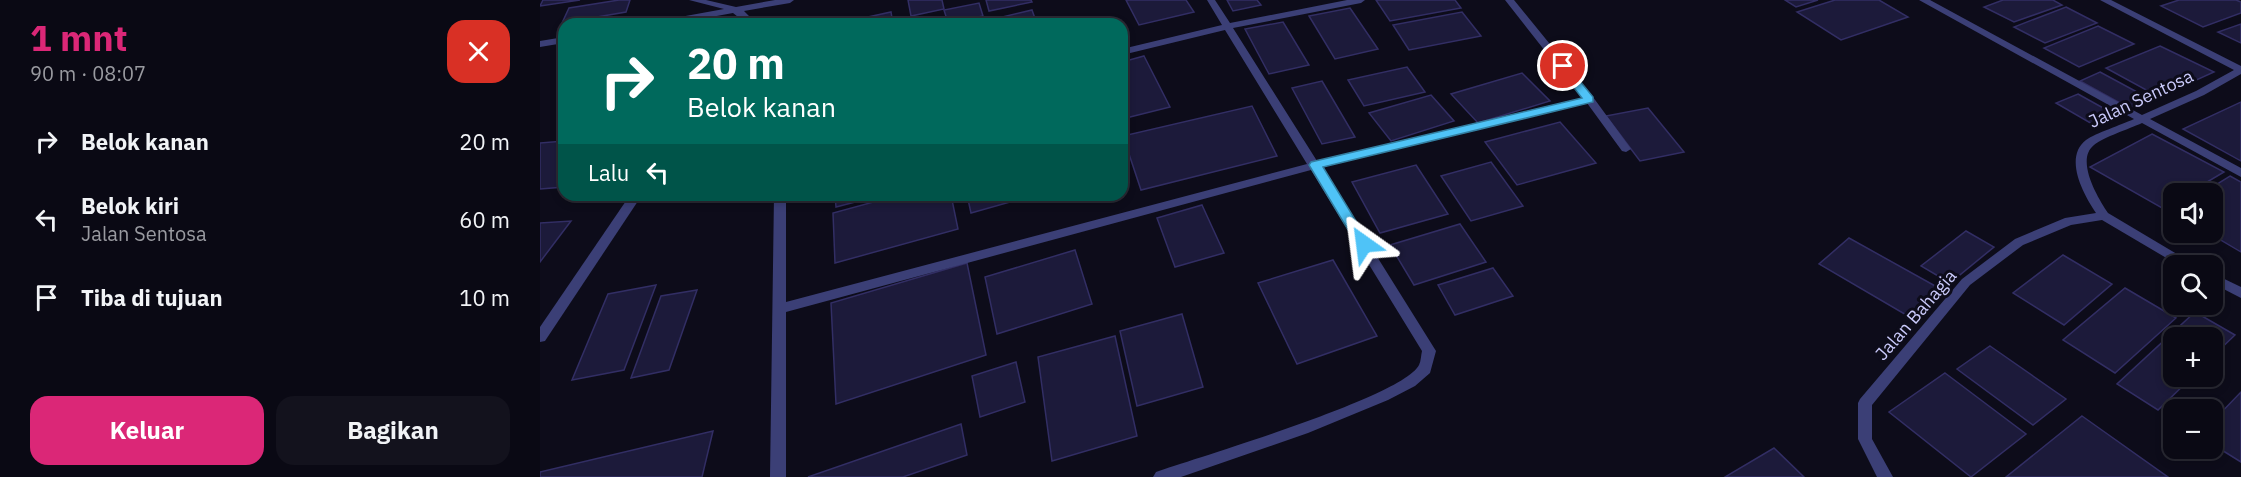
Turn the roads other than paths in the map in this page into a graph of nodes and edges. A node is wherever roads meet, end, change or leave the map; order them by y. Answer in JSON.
{"nodes":[{"id":1,"x":693,"y":0,"type":"edge"},
{"id":2,"x":790,"y":0,"type":"edge"},
{"id":3,"x":1211,"y":0,"type":"edge"},
{"id":4,"x":1361,"y":0,"type":"edge"},
{"id":5,"x":1509,"y":0,"type":"edge"},
{"id":6,"x":1923,"y":0,"type":"edge"},
{"id":7,"x":2104,"y":0,"type":"edge"},
{"id":8,"x":738,"y":10,"type":"junction"},
{"id":9,"x":692,"y":18,"type":"edge"},
{"id":10,"x":748,"y":18,"type":"edge"},
{"id":11,"x":1228,"y":26,"type":"junction"},
{"id":12,"x":558,"y":41,"type":"edge"},
{"id":13,"x":540,"y":44,"type":"edge"},
{"id":14,"x":1128,"y":51,"type":"edge"},
{"id":15,"x":2241,"y":70,"type":"edge"},
{"id":16,"x":1589,"y":99,"type":"junction"},
{"id":17,"x":2143,"y":119,"type":"junction"},
{"id":18,"x":1626,"y":149,"type":"dead end"},
{"id":19,"x":1315,"y":165,"type":"junction"},
{"id":20,"x":2241,"y":173,"type":"edge"},
{"id":21,"x":632,"y":201,"type":"edge"},
{"id":22,"x":780,"y":201,"type":"edge"},
{"id":23,"x":2104,"y":216,"type":"junction"},
{"id":24,"x":2173,"y":255,"type":"edge"},
{"id":25,"x":2223,"y":284,"type":"edge"},
{"id":26,"x":2241,"y":293,"type":"edge"},
{"id":27,"x":778,"y":309,"type":"junction"},
{"id":28,"x":540,"y":337,"type":"edge"},
{"id":29,"x":778,"y":477,"type":"edge"},
{"id":30,"x":1161,"y":477,"type":"edge"},
{"id":31,"x":1885,"y":477,"type":"edge"}],
"edges":[{"from":1,"to":8,"type":"street"},
{"from":2,"to":8,"type":"street"},
{"from":3,"to":11,"type":"street"},
{"from":4,"to":11,"type":"street"},
{"from":5,"to":16,"type":"street"},
{"from":6,"to":17,"type":"street"},
{"from":7,"to":15,"type":"street"},
{"from":8,"to":9,"type":"street"},
{"from":8,"to":10,"type":"street"},
{"from":11,"to":14,"type":"street"},
{"from":11,"to":19,"type":"street"},
{"from":12,"to":13,"type":"street"},
{"from":15,"to":17,"type":"street","name":"Jalan Sentosa"},
{"from":16,"to":18,"type":"street"},
{"from":16,"to":19,"type":"street"},
{"from":17,"to":20,"type":"street"},
{"from":17,"to":23,"type":"street","name":"Jalan Sentosa"},
{"from":19,"to":27,"type":"street"},
{"from":19,"to":30,"type":"street"},
{"from":21,"to":28,"type":"street"},
{"from":22,"to":27,"type":"street"},
{"from":23,"to":24,"type":"street"},
{"from":23,"to":31,"type":"street","name":"Jalan Bahagia"},
{"from":25,"to":26,"type":"street"},
{"from":27,"to":29,"type":"street"}]}
